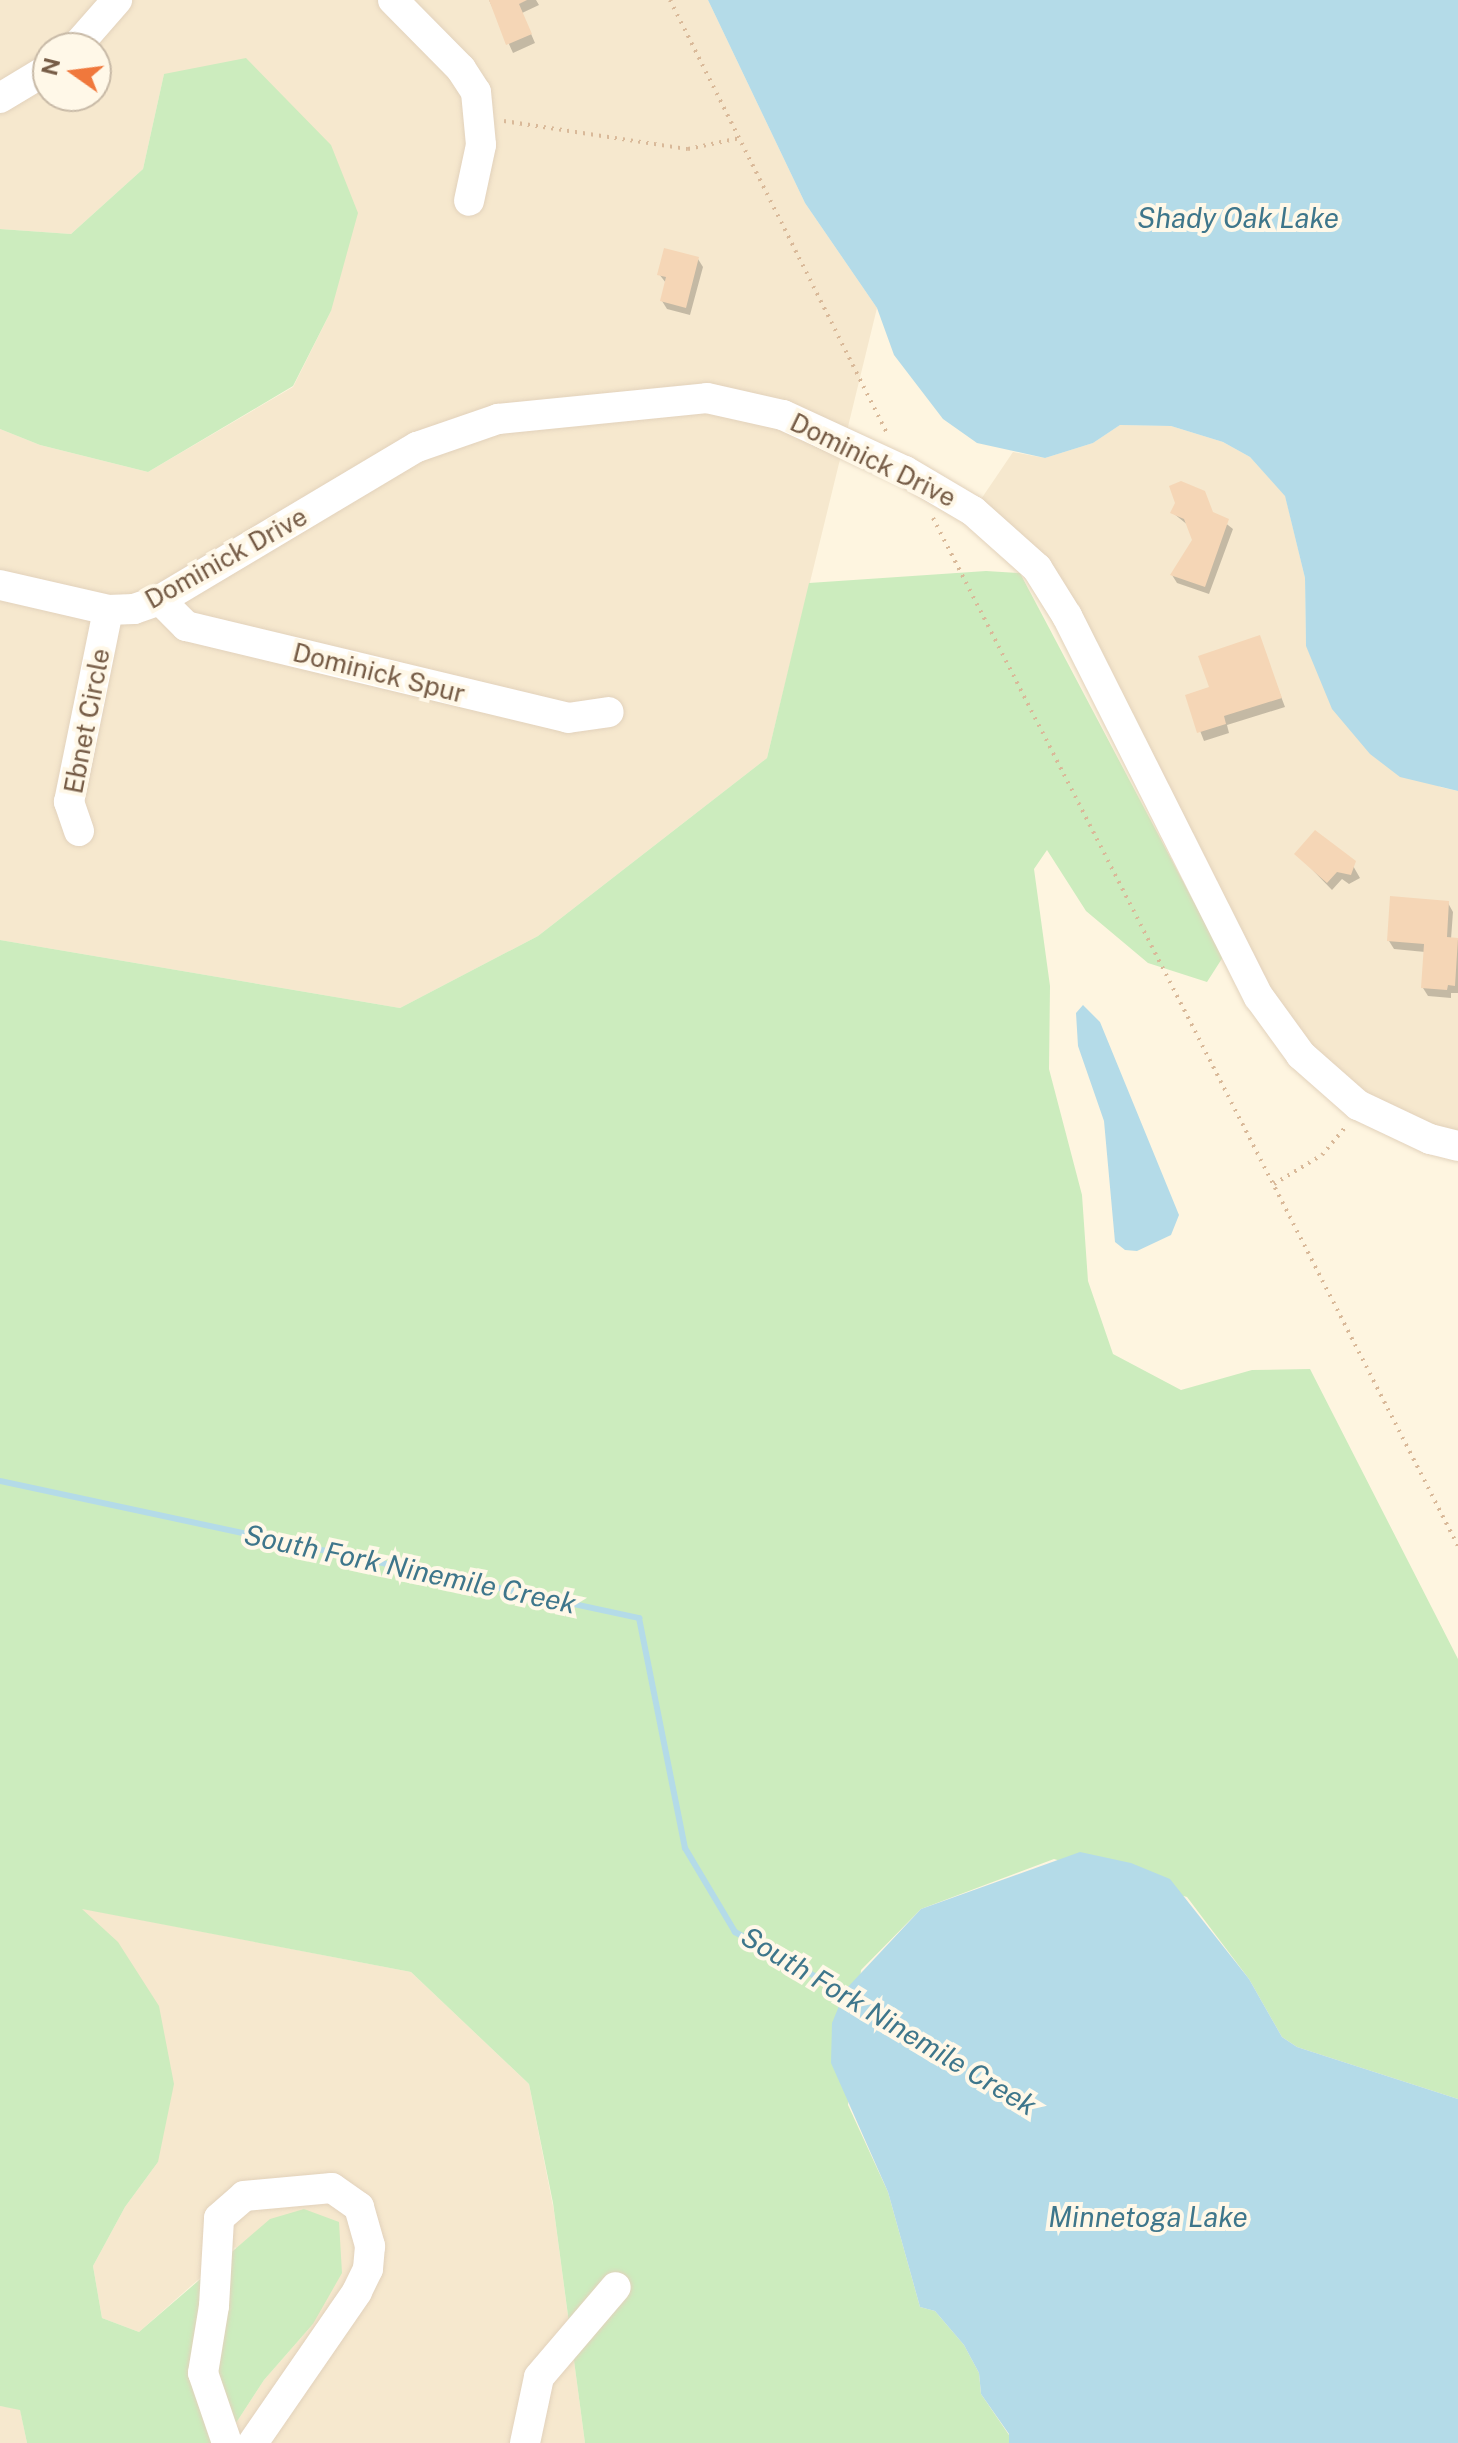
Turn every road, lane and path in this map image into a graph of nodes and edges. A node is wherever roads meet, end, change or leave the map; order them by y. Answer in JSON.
{"nodes":[{"id":1,"x":117,"y":0,"type":"edge"},
{"id":2,"x":393,"y":0,"type":"edge"},
{"id":3,"x":670,"y":0,"type":"edge"},
{"id":4,"x":89,"y":32,"type":"edge"},
{"id":5,"x":32,"y":79,"type":"edge"},
{"id":6,"x":0,"y":98,"type":"edge"},
{"id":7,"x":482,"y":118,"type":"junction"},
{"id":8,"x":740,"y":138,"type":"junction"},
{"id":9,"x":469,"y":201,"type":"dead end"},
{"id":10,"x":905,"y":471,"type":"junction"},
{"id":11,"x":929,"y":512,"type":"dead end"},
{"id":12,"x":0,"y":585,"type":"edge"},
{"id":13,"x":160,"y":600,"type":"junction"},
{"id":14,"x":108,"y":610,"type":"junction"},
{"id":15,"x":609,"y":712,"type":"dead end"},
{"id":16,"x":79,"y":831,"type":"dead end"},
{"id":17,"x":1350,"y":1120,"type":"dead end"},
{"id":18,"x":1458,"y":1146,"type":"edge"},
{"id":19,"x":1273,"y":1184,"type":"junction"},
{"id":20,"x":1458,"y":1546,"type":"edge"},
{"id":21,"x":616,"y":2287,"type":"dead end"},
{"id":22,"x":227,"y":2443,"type":"edge"},
{"id":23,"x":253,"y":2443,"type":"edge"},
{"id":24,"x":525,"y":2443,"type":"edge"}],
"edges":[{"from":1,"to":4,"type":"street"},
{"from":2,"to":7,"type":"street"},
{"from":3,"to":8,"type":"path"},
{"from":5,"to":6,"type":"street"},
{"from":7,"to":8,"type":"path"},
{"from":7,"to":9,"type":"street"},
{"from":8,"to":10,"type":"path"},
{"from":10,"to":13,"type":"street","name":"Dominick Drive"},
{"from":10,"to":18,"type":"street","name":"Dominick Drive"},
{"from":11,"to":19,"type":"path"},
{"from":12,"to":14,"type":"street","name":"Dominick Drive"},
{"from":13,"to":14,"type":"street","name":"Dominick Drive"},
{"from":13,"to":15,"type":"street","name":"Dominick Spur"},
{"from":14,"to":16,"type":"street","name":"Ebnet Circle"},
{"from":17,"to":19,"type":"path"},
{"from":19,"to":20,"type":"path"},
{"from":21,"to":24,"type":"street"},
{"from":22,"to":23,"type":"street"}]}
